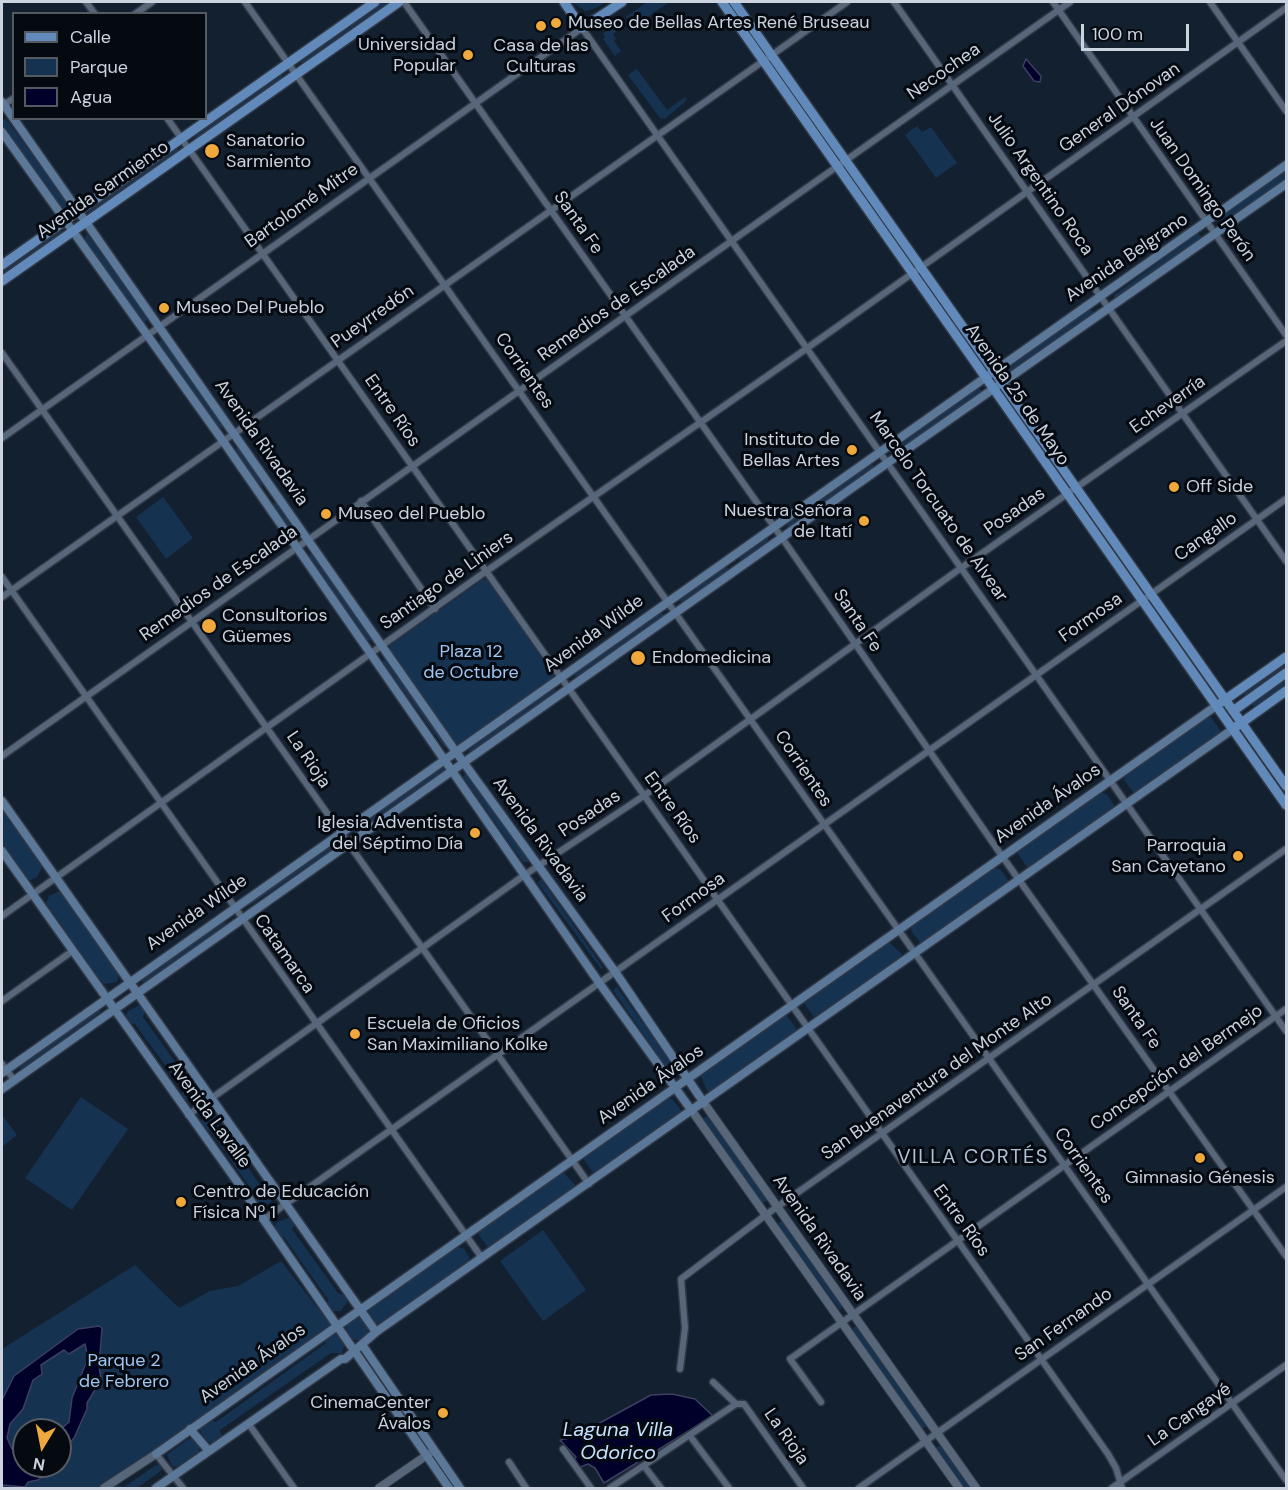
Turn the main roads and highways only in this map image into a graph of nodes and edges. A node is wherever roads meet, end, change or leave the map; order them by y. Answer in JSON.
{"nodes":[{"id":1,"x":375,"y":2,"type":"edge"},
{"id":2,"x":401,"y":2,"type":"edge"},
{"id":3,"x":564,"y":2,"type":"edge"},
{"id":4,"x":622,"y":2,"type":"edge"},
{"id":5,"x":722,"y":2,"type":"edge"},
{"id":6,"x":734,"y":2,"type":"edge"},
{"id":7,"x":582,"y":28,"type":"joint"},
{"id":8,"x":2,"y":104,"type":"edge"},
{"id":9,"x":12,"y":118,"type":"edge"},
{"id":10,"x":13,"y":120,"type":"edge"},
{"id":11,"x":207,"y":120,"type":"edge"},
{"id":12,"x":207,"y":120,"type":"edge"},
{"id":13,"x":2,"y":132,"type":"edge"},
{"id":14,"x":1287,"y":165,"type":"edge"},
{"id":15,"x":1287,"y":184,"type":"edge"},
{"id":16,"x":77,"y":211,"type":"junction"},
{"id":17,"x":63,"y":220,"type":"junction"},
{"id":18,"x":86,"y":222,"type":"junction"},
{"id":19,"x":72,"y":232,"type":"junction"},
{"id":20,"x":2,"y":265,"type":"edge"},
{"id":21,"x":916,"y":271,"type":"junction"},
{"id":22,"x":2,"y":281,"type":"edge"},
{"id":23,"x":994,"y":372,"type":"junction"},
{"id":24,"x":985,"y":378,"type":"junction"},
{"id":25,"x":1002,"y":383,"type":"junction"},
{"id":26,"x":993,"y":390,"type":"junction"},
{"id":27,"x":273,"y":490,"type":"junction"},
{"id":28,"x":262,"y":498,"type":"junction"},
{"id":29,"x":1287,"y":657,"type":"edge"},
{"id":30,"x":1287,"y":674,"type":"edge"},
{"id":31,"x":1287,"y":691,"type":"edge"},
{"id":32,"x":1226,"y":700,"type":"junction"},
{"id":33,"x":1216,"y":706,"type":"junction"},
{"id":34,"x":1233,"y":711,"type":"junction"},
{"id":35,"x":1241,"y":723,"type":"junction"},
{"id":36,"x":1233,"y":729,"type":"junction"},
{"id":37,"x":456,"y":752,"type":"junction"},
{"id":38,"x":447,"y":760,"type":"junction"},
{"id":39,"x":464,"y":763,"type":"junction"},
{"id":40,"x":454,"y":770,"type":"junction"},
{"id":41,"x":1287,"y":786,"type":"edge"},
{"id":42,"x":2,"y":801,"type":"edge"},
{"id":43,"x":1287,"y":805,"type":"edge"},
{"id":44,"x":2,"y":851,"type":"edge"},
{"id":45,"x":130,"y":981,"type":"junction"},
{"id":46,"x":138,"y":993,"type":"junction"},
{"id":47,"x":105,"y":999,"type":"junction"},
{"id":48,"x":114,"y":1010,"type":"junction"},
{"id":49,"x":3,"y":1069,"type":"edge"},
{"id":50,"x":688,"y":1079,"type":"junction"},
{"id":51,"x":675,"y":1087,"type":"junction"},
{"id":52,"x":2,"y":1089,"type":"edge"},
{"id":53,"x":704,"y":1103,"type":"junction"},
{"id":54,"x":692,"y":1111,"type":"junction"},
{"id":55,"x":360,"y":1309,"type":"junction"},
{"id":56,"x":335,"y":1327,"type":"junction"},
{"id":57,"x":376,"y":1332,"type":"junction"},
{"id":58,"x":363,"y":1346,"type":"junction"},
{"id":59,"x":352,"y":1351,"type":"junction"},
{"id":60,"x":190,"y":1429,"type":"junction"},
{"id":61,"x":209,"y":1451,"type":"junction"},
{"id":62,"x":156,"y":1455,"type":"road end"},
{"id":63,"x":156,"y":1488,"type":"edge"},
{"id":64,"x":448,"y":1488,"type":"edge"},
{"id":65,"x":460,"y":1488,"type":"edge"}],
"edges":[{"from":1,"to":11,"type":"main road","name":"Avenida Sarmiento"},
{"from":2,"to":18,"type":"main road","name":"Avenida Sarmiento"},
{"from":3,"to":7,"type":"main road","name":"Marcelo Torcuato de Alvear"},
{"from":4,"to":7,"type":"main road","name":"Bartolomé Mitre"},
{"from":5,"to":21,"type":"main road","name":"Avenida 25 de Mayo"},
{"from":6,"to":21,"type":"main road","name":"Avenida 25 de Mayo"},
{"from":8,"to":9,"type":"main road","name":"Avenida Rivadavia"},
{"from":10,"to":16,"type":"main road","name":"Avenida Rivadavia"},
{"from":12,"to":16,"type":"main road","name":"Avenida Sarmiento"},
{"from":13,"to":17,"type":"main road","name":"Avenida Rivadavia"},
{"from":14,"to":23,"type":"main road","name":"Avenida Belgrano"},
{"from":15,"to":25,"type":"main road","name":"Avenida Belgrano"},
{"from":16,"to":17,"type":"main road","name":"Avenida Sarmiento"},
{"from":16,"to":18,"type":"main road","name":"Avenida Rivadavia"},
{"from":17,"to":19,"type":"main road","name":"Avenida Rivadavia"},
{"from":17,"to":20,"type":"main road","name":"Avenida Sarmiento"},
{"from":18,"to":19,"type":"main road","name":"Avenida Sarmiento"},
{"from":18,"to":27,"type":"main road","name":"Avenida Rivadavia"},
{"from":19,"to":22,"type":"main road","name":"Avenida Sarmiento"},
{"from":19,"to":28,"type":"main road","name":"Avenida Rivadavia"},
{"from":21,"to":23,"type":"main road","name":"Avenida 25 de Mayo"},
{"from":21,"to":24,"type":"main road","name":"Avenida 25 de Mayo"},
{"from":23,"to":24,"type":"main road","name":"Avenida Belgrano"},
{"from":23,"to":25,"type":"main road","name":"Avenida 25 de Mayo"},
{"from":24,"to":26,"type":"main road","name":"Avenida 25 de Mayo"},
{"from":24,"to":37,"type":"main road","name":"Avenida Wilde"},
{"from":25,"to":26,"type":"main road","name":"Avenida Belgrano"},
{"from":25,"to":32,"type":"main road","name":"Avenida 25 de Mayo"},
{"from":26,"to":33,"type":"main road","name":"Avenida 25 de Mayo"},
{"from":26,"to":39,"type":"main road","name":"Avenida Wilde"},
{"from":27,"to":28,"type":"main road"},
{"from":27,"to":37,"type":"main road","name":"Avenida Rivadavia"},
{"from":28,"to":38,"type":"main road","name":"Avenida Rivadavia"},
{"from":29,"to":32,"type":"main road"},
{"from":30,"to":34,"type":"main road"},
{"from":31,"to":35,"type":"main road"},
{"from":32,"to":33,"type":"main road"},
{"from":32,"to":34,"type":"main road","name":"Avenida 25 de Mayo"},
{"from":33,"to":36,"type":"main road","name":"Avenida 25 de Mayo"},
{"from":33,"to":50,"type":"main road","name":"Avenida Ávalos"},
{"from":34,"to":35,"type":"main road","name":"Avenida 25 de Mayo"},
{"from":35,"to":36,"type":"main road"},
{"from":35,"to":41,"type":"main road","name":"Avenida 25 de Mayo"},
{"from":36,"to":43,"type":"main road","name":"Avenida 25 de Mayo"},
{"from":36,"to":53,"type":"main road"},
{"from":37,"to":38,"type":"main road","name":"Avenida Wilde"},
{"from":37,"to":39,"type":"main road","name":"Avenida Rivadavia"},
{"from":38,"to":40,"type":"main road","name":"Avenida Rivadavia"},
{"from":38,"to":45,"type":"main road","name":"Avenida Wilde"},
{"from":39,"to":40,"type":"main road","name":"Avenida Wilde"},
{"from":39,"to":50,"type":"main road","name":"Avenida Rivadavia"},
{"from":40,"to":46,"type":"main road","name":"Avenida Wilde"},
{"from":40,"to":51,"type":"main road","name":"Avenida Rivadavia"},
{"from":42,"to":45,"type":"main road","name":"Avenida Lavalle"},
{"from":44,"to":47,"type":"main road","name":"Avenida Lavalle"},
{"from":45,"to":46,"type":"main road","name":"Avenida Lavalle"},
{"from":45,"to":47,"type":"main road","name":"Avenida Wilde"},
{"from":46,"to":48,"type":"main road","name":"Avenida Wilde"},
{"from":46,"to":55,"type":"main road","name":"Avenida Lavalle"},
{"from":47,"to":48,"type":"main road","name":"Avenida Lavalle"},
{"from":47,"to":49,"type":"main road","name":"Avenida Wilde"},
{"from":48,"to":52,"type":"main road","name":"Avenida Wilde"},
{"from":48,"to":56,"type":"main road","name":"Avenida Lavalle"},
{"from":50,"to":51,"type":"main road","name":"Avenida Ávalos"},
{"from":50,"to":53,"type":"main road","name":"Avenida Rivadavia"},
{"from":51,"to":54,"type":"main road","name":"Avenida Rivadavia"},
{"from":51,"to":55,"type":"main road","name":"Avenida Ávalos"},
{"from":53,"to":54,"type":"main road"},
{"from":54,"to":57,"type":"main road"},
{"from":55,"to":56,"type":"main road","name":"Avenida Ávalos"},
{"from":55,"to":57,"type":"main road","name":"Avenida Lavalle"},
{"from":56,"to":59,"type":"main road","name":"Avenida Lavalle"},
{"from":56,"to":60,"type":"main road","name":"Avenida Ávalos"},
{"from":57,"to":58,"type":"main road"},
{"from":58,"to":59,"type":"main road"},
{"from":58,"to":65,"type":"main road"},
{"from":59,"to":61,"type":"main road"},
{"from":59,"to":64,"type":"main road","name":"Avenida Lavalle"},
{"from":60,"to":61,"type":"main road"},
{"from":60,"to":62,"type":"main road","name":"Avenida Ávalos"},
{"from":61,"to":63,"type":"main road"}]}
